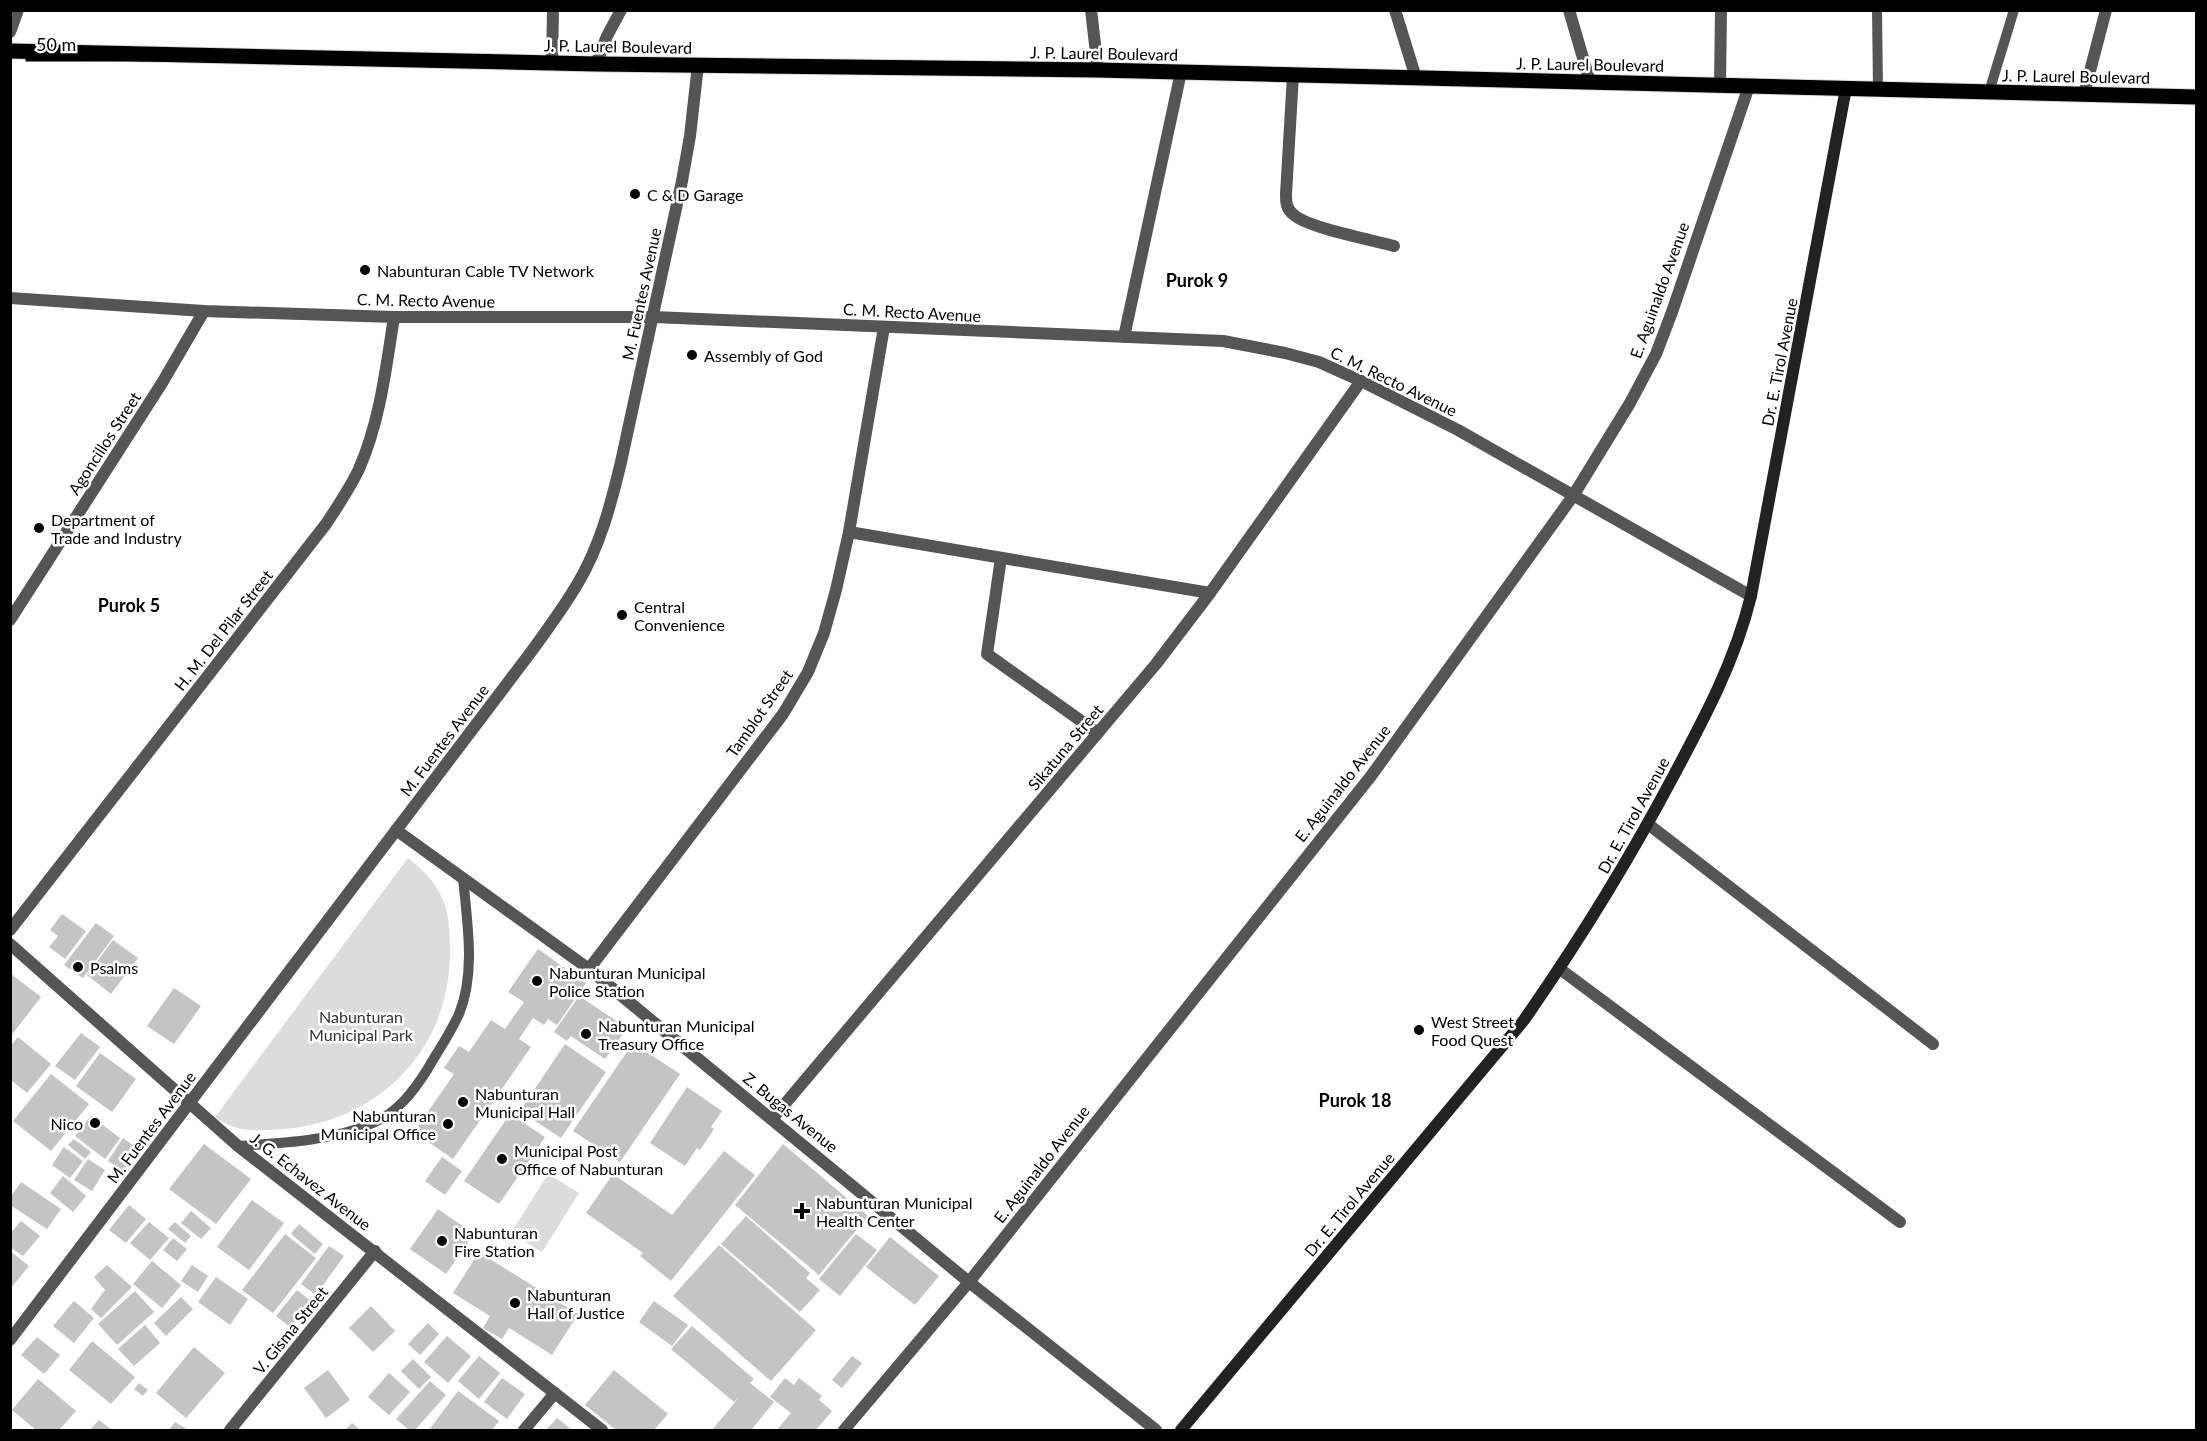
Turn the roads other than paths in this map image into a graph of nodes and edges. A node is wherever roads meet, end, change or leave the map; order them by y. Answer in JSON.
{"nodes":[{"id":1,"x":18,"y":10,"type":"edge"},
{"id":2,"x":553,"y":10,"type":"edge"},
{"id":3,"x":621,"y":10,"type":"edge"},
{"id":4,"x":1091,"y":10,"type":"edge"},
{"id":5,"x":1395,"y":10,"type":"edge"},
{"id":6,"x":1569,"y":10,"type":"edge"},
{"id":7,"x":1721,"y":10,"type":"edge"},
{"id":8,"x":1877,"y":10,"type":"edge"},
{"id":9,"x":2014,"y":10,"type":"edge"},
{"id":10,"x":2106,"y":10,"type":"edge"},
{"id":11,"x":10,"y":32,"type":"edge"},
{"id":12,"x":10,"y":51,"type":"edge"},
{"id":13,"x":552,"y":63,"type":"junction"},
{"id":14,"x":596,"y":64,"type":"junction"},
{"id":15,"x":698,"y":65,"type":"junction"},
{"id":16,"x":1098,"y":70,"type":"junction"},
{"id":17,"x":1181,"y":72,"type":"junction"},
{"id":18,"x":1293,"y":75,"type":"junction"},
{"id":19,"x":1416,"y":78,"type":"junction"},
{"id":20,"x":1590,"y":82,"type":"junction"},
{"id":21,"x":1720,"y":85,"type":"junction"},
{"id":22,"x":1749,"y":86,"type":"junction"},
{"id":23,"x":1846,"y":88,"type":"junction"},
{"id":24,"x":1878,"y":89,"type":"junction"},
{"id":25,"x":1989,"y":92,"type":"junction"},
{"id":26,"x":2084,"y":94,"type":"junction"},
{"id":27,"x":2196,"y":97,"type":"edge"},
{"id":28,"x":1394,"y":246,"type":"dead end"},
{"id":29,"x":10,"y":298,"type":"edge"},
{"id":30,"x":204,"y":312,"type":"junction"},
{"id":31,"x":394,"y":317,"type":"junction"},
{"id":32,"x":654,"y":317,"type":"junction"},
{"id":33,"x":884,"y":327,"type":"junction"},
{"id":34,"x":1124,"y":337,"type":"junction"},
{"id":35,"x":1361,"y":381,"type":"junction"},
{"id":36,"x":1573,"y":496,"type":"junction"},
{"id":37,"x":849,"y":532,"type":"junction"},
{"id":38,"x":1001,"y":558,"type":"junction"},
{"id":39,"x":1210,"y":593,"type":"junction"},
{"id":40,"x":1751,"y":596,"type":"junction"},
{"id":41,"x":10,"y":621,"type":"edge"},
{"id":42,"x":1098,"y":734,"type":"junction"},
{"id":43,"x":1648,"y":824,"type":"junction"},
{"id":44,"x":396,"y":830,"type":"junction"},
{"id":45,"x":463,"y":878,"type":"junction"},
{"id":46,"x":10,"y":930,"type":"edge"},
{"id":47,"x":10,"y":944,"type":"edge"},
{"id":48,"x":589,"y":969,"type":"junction"},
{"id":49,"x":1560,"y":969,"type":"junction"},
{"id":50,"x":1933,"y":1044,"type":"dead end"},
{"id":51,"x":189,"y":1104,"type":"junction"},
{"id":52,"x":773,"y":1118,"type":"junction"},
{"id":53,"x":238,"y":1146,"type":"junction"},
{"id":54,"x":1900,"y":1222,"type":"dead end"},
{"id":55,"x":375,"y":1251,"type":"junction"},
{"id":56,"x":969,"y":1282,"type":"junction"},
{"id":57,"x":12,"y":1334,"type":"edge"},
{"id":58,"x":555,"y":1393,"type":"junction"},
{"id":59,"x":230,"y":1431,"type":"edge"},
{"id":60,"x":524,"y":1431,"type":"edge"},
{"id":61,"x":602,"y":1431,"type":"edge"},
{"id":62,"x":844,"y":1431,"type":"edge"},
{"id":63,"x":1156,"y":1431,"type":"edge"},
{"id":64,"x":1181,"y":1431,"type":"edge"}],
"edges":[{"from":1,"to":11,"type":"street"},
{"from":2,"to":13,"type":"street"},
{"from":3,"to":14,"type":"street"},
{"from":4,"to":16,"type":"street"},
{"from":5,"to":19,"type":"street"},
{"from":6,"to":20,"type":"street"},
{"from":7,"to":21,"type":"street"},
{"from":8,"to":24,"type":"lane"},
{"from":9,"to":25,"type":"lane"},
{"from":10,"to":26,"type":"street"},
{"from":12,"to":13,"type":"main road","name":"J. P. Laurel Boulevard"},
{"from":13,"to":14,"type":"main road","name":"J. P. Laurel Boulevard"},
{"from":14,"to":15,"type":"main road","name":"J. P. Laurel Boulevard"},
{"from":15,"to":16,"type":"main road","name":"J. P. Laurel Boulevard"},
{"from":15,"to":32,"type":"street","name":"M. Fuentes Avenue"},
{"from":16,"to":17,"type":"main road","name":"J. P. Laurel Boulevard"},
{"from":17,"to":18,"type":"main road","name":"J. P. Laurel Boulevard"},
{"from":17,"to":34,"type":"street"},
{"from":18,"to":19,"type":"main road","name":"J. P. Laurel Boulevard"},
{"from":18,"to":28,"type":"street"},
{"from":19,"to":20,"type":"main road","name":"J. P. Laurel Boulevard"},
{"from":20,"to":21,"type":"main road","name":"J. P. Laurel Boulevard"},
{"from":21,"to":22,"type":"main road","name":"J. P. Laurel Boulevard"},
{"from":22,"to":23,"type":"main road","name":"J. P. Laurel Boulevard"},
{"from":22,"to":36,"type":"street","name":"E. Aguinaldo Avenue"},
{"from":23,"to":24,"type":"main road","name":"J. P. Laurel Boulevard"},
{"from":23,"to":40,"type":"main road","name":"Dr. E. Tirol Avenue"},
{"from":24,"to":25,"type":"main road","name":"J. P. Laurel Boulevard"},
{"from":25,"to":26,"type":"main road","name":"J. P. Laurel Boulevard"},
{"from":26,"to":27,"type":"main road","name":"J. P. Laurel Boulevard"},
{"from":29,"to":30,"type":"street","name":"C. M. Recto Avenue"},
{"from":30,"to":31,"type":"street","name":"C. M. Recto Avenue"},
{"from":30,"to":41,"type":"street","name":"Agoncillos Street"},
{"from":31,"to":32,"type":"street","name":"C. M. Recto Avenue"},
{"from":31,"to":46,"type":"street","name":"H. M. Del Pilar Street"},
{"from":32,"to":33,"type":"street","name":"C. M. Recto Avenue"},
{"from":32,"to":44,"type":"street","name":"M. Fuentes Avenue"},
{"from":33,"to":34,"type":"street","name":"C. M. Recto Avenue"},
{"from":33,"to":37,"type":"street","name":"Tamblot Street"},
{"from":34,"to":35,"type":"street","name":"C. M. Recto Avenue"},
{"from":35,"to":36,"type":"street","name":"C. M. Recto Avenue"},
{"from":35,"to":39,"type":"street","name":"Sikatuna Street"},
{"from":36,"to":40,"type":"street","name":"C. M. Recto Avenue"},
{"from":36,"to":56,"type":"street","name":"E. Aguinaldo Avenue"},
{"from":37,"to":38,"type":"street"},
{"from":37,"to":48,"type":"street","name":"Tamblot Street"},
{"from":38,"to":39,"type":"street"},
{"from":38,"to":42,"type":"street"},
{"from":39,"to":42,"type":"street","name":"Sikatuna Street"},
{"from":40,"to":43,"type":"main road","name":"Dr. E. Tirol Avenue"},
{"from":42,"to":52,"type":"street","name":"Sikatuna Street"},
{"from":43,"to":49,"type":"main road","name":"Dr. E. Tirol Avenue"},
{"from":43,"to":50,"type":"street"},
{"from":44,"to":45,"type":"street","name":"Z. Bugas Avenue"},
{"from":44,"to":51,"type":"street","name":"M. Fuentes Avenue"},
{"from":45,"to":48,"type":"street","name":"Z. Bugas Avenue"},
{"from":45,"to":53,"type":"lane"},
{"from":47,"to":51,"type":"street","name":"J. G. Echavez Avenue"},
{"from":48,"to":52,"type":"street","name":"Z. Bugas Avenue"},
{"from":49,"to":54,"type":"street"},
{"from":49,"to":64,"type":"main road","name":"Dr. E. Tirol Avenue"},
{"from":51,"to":53,"type":"street","name":"J. G. Echavez Avenue"},
{"from":51,"to":57,"type":"street","name":"M. Fuentes Avenue"},
{"from":52,"to":56,"type":"street","name":"Z. Bugas Avenue"},
{"from":53,"to":55,"type":"street","name":"J. G. Echavez Avenue"},
{"from":55,"to":58,"type":"street","name":"J. G. Echavez Avenue"},
{"from":55,"to":59,"type":"street","name":"V. Gisma Street"},
{"from":56,"to":62,"type":"street","name":"E. Aguinaldo Avenue"},
{"from":56,"to":63,"type":"street","name":"Z. Bugas Avenue"},
{"from":58,"to":60,"type":"street"},
{"from":58,"to":61,"type":"street","name":"J. G. Echavez Avenue"}]}
